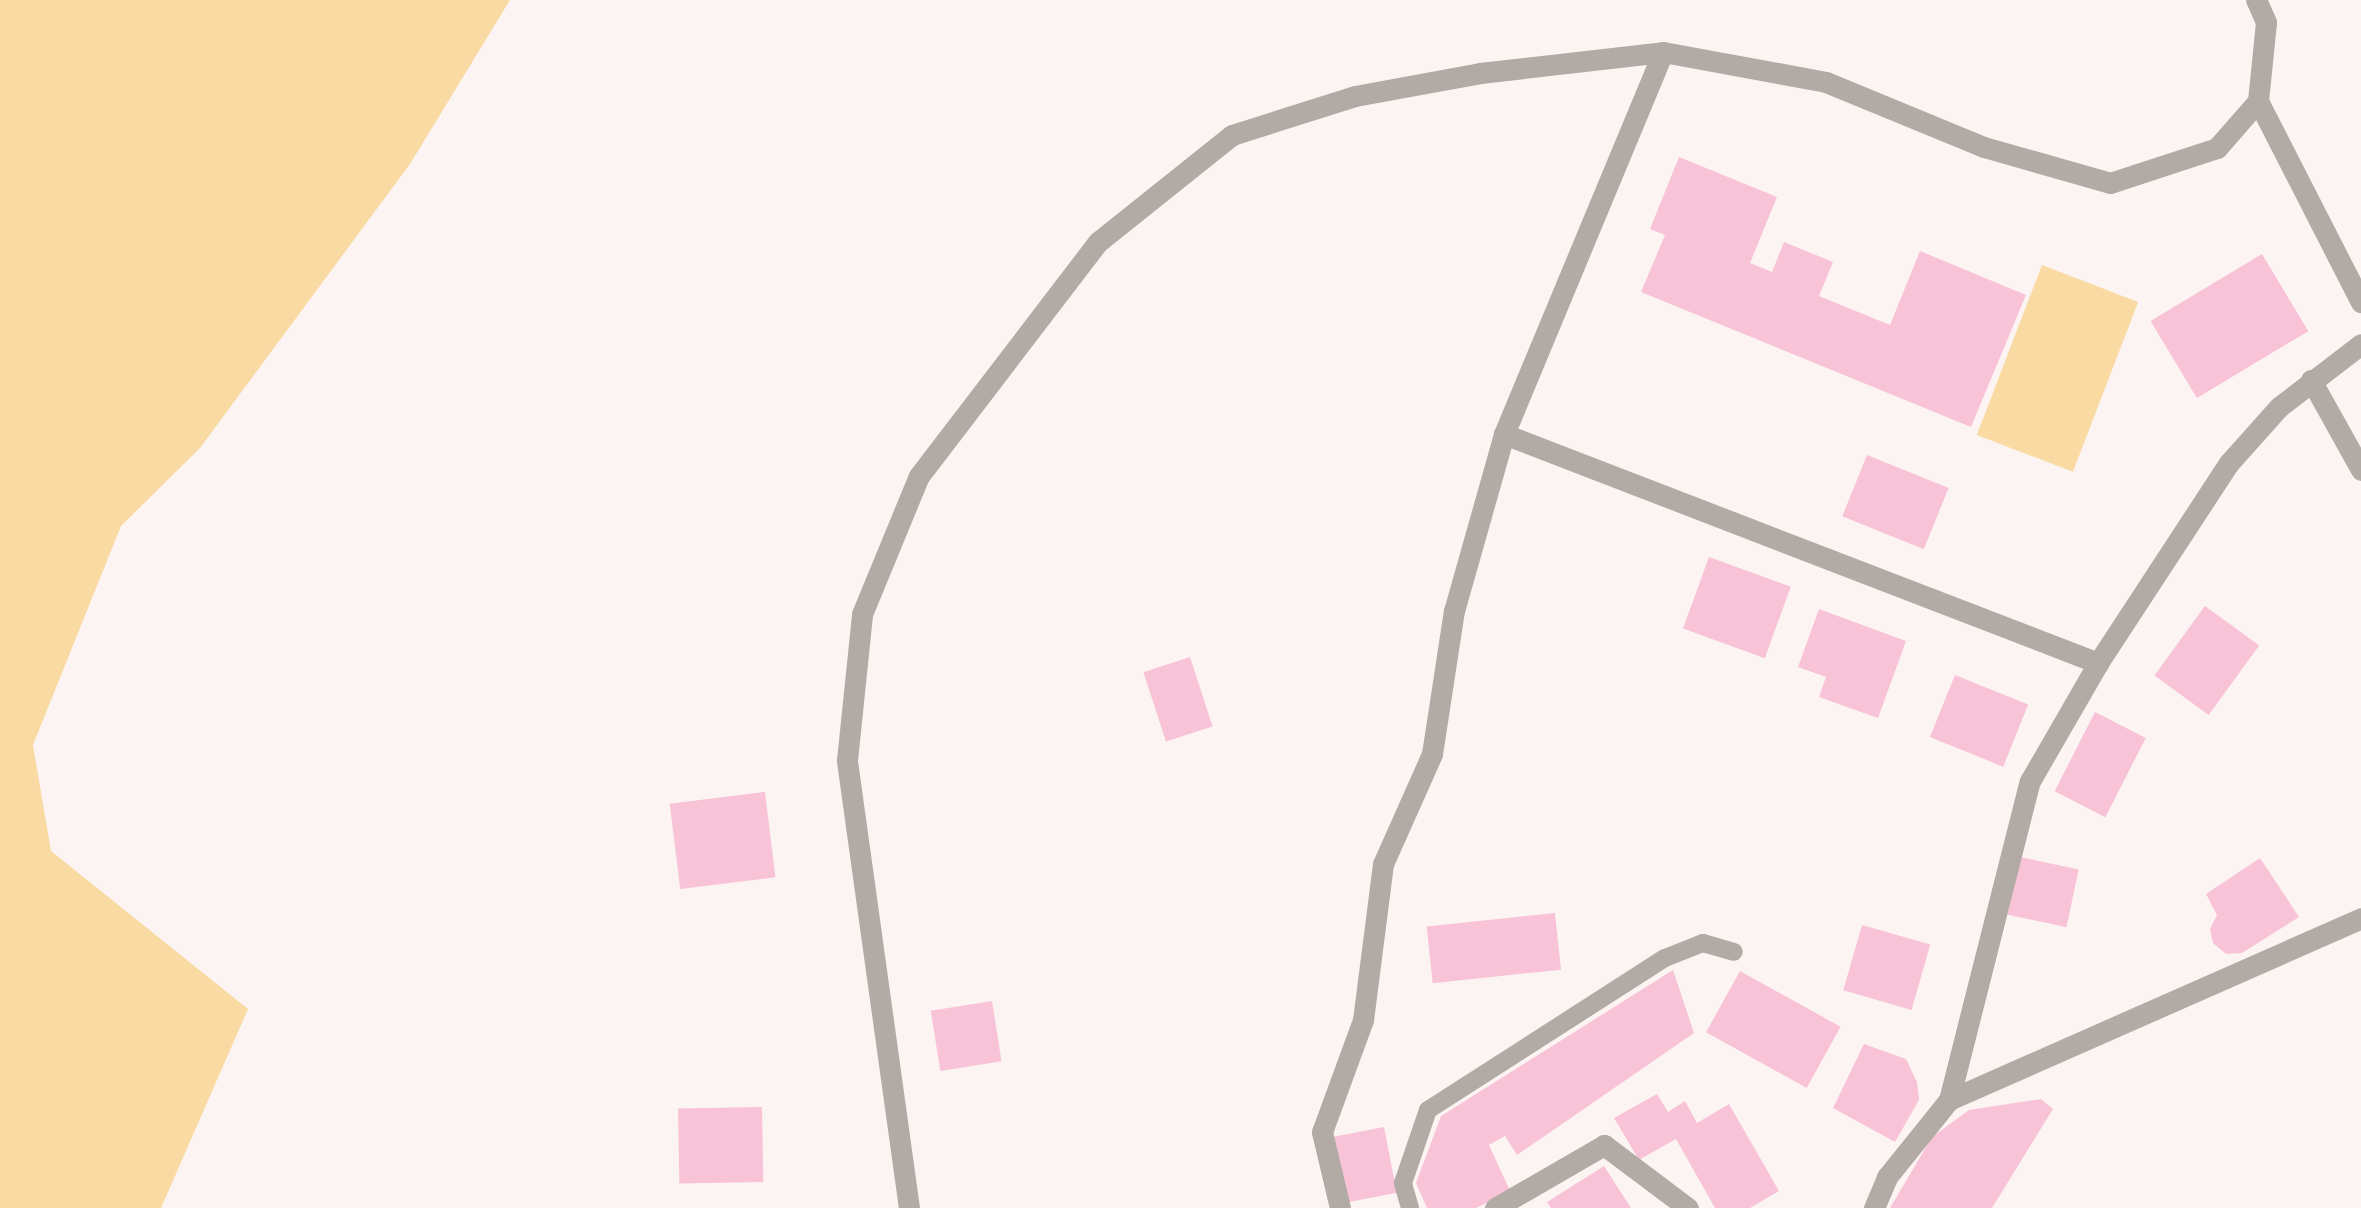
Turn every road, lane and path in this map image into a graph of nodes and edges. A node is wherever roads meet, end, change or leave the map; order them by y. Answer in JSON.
{"nodes":[{"id":1,"x":2256,"y":0,"type":"edge"},
{"id":2,"x":1663,"y":52,"type":"junction"},
{"id":3,"x":2258,"y":101,"type":"junction"},
{"id":4,"x":2361,"y":302,"type":"edge"},
{"id":5,"x":2361,"y":344,"type":"edge"},
{"id":6,"x":2311,"y":380,"type":"junction"},
{"id":7,"x":1504,"y":434,"type":"junction"},
{"id":8,"x":2361,"y":470,"type":"edge"},
{"id":9,"x":2098,"y":663,"type":"junction"},
{"id":10,"x":2361,"y":918,"type":"edge"},
{"id":11,"x":1734,"y":952,"type":"dead end"},
{"id":12,"x":1949,"y":1100,"type":"junction"},
{"id":13,"x":909,"y":1208,"type":"edge"},
{"id":14,"x":1340,"y":1208,"type":"edge"},
{"id":15,"x":1410,"y":1208,"type":"edge"},
{"id":16,"x":1495,"y":1208,"type":"edge"},
{"id":17,"x":1688,"y":1208,"type":"edge"},
{"id":18,"x":1874,"y":1208,"type":"edge"}],
"edges":[{"from":1,"to":3,"type":"street"},
{"from":2,"to":3,"type":"street"},
{"from":2,"to":7,"type":"street"},
{"from":2,"to":13,"type":"street"},
{"from":3,"to":4,"type":"street"},
{"from":5,"to":6,"type":"street"},
{"from":6,"to":8,"type":"street"},
{"from":6,"to":9,"type":"street"},
{"from":7,"to":9,"type":"street"},
{"from":7,"to":14,"type":"street"},
{"from":9,"to":12,"type":"street"},
{"from":10,"to":12,"type":"street"},
{"from":11,"to":15,"type":"lane"},
{"from":12,"to":18,"type":"street"},
{"from":16,"to":17,"type":"street"}]}
